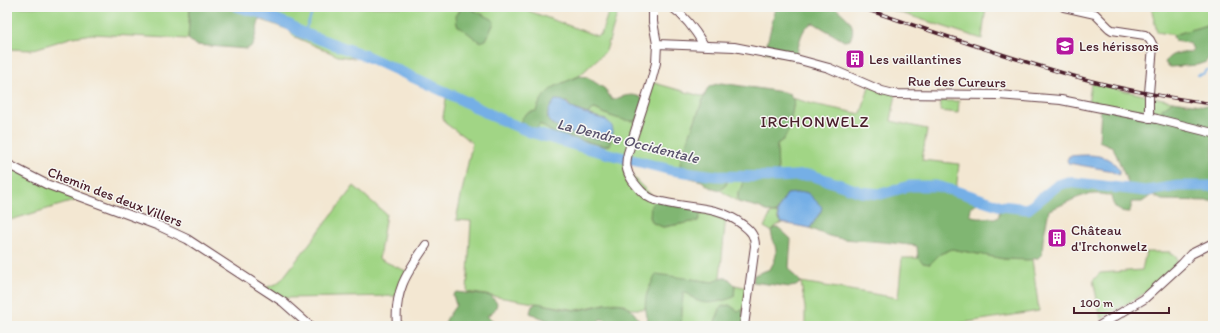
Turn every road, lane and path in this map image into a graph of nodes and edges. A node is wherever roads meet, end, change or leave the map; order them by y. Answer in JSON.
{"nodes":[{"id":1,"x":653,"y":7,"type":"edge"},
{"id":2,"x":672,"y":7,"type":"edge"},
{"id":3,"x":1064,"y":7,"type":"edge"},
{"id":4,"x":658,"y":44,"type":"junction"},
{"id":5,"x":704,"y":45,"type":"junction"},
{"id":6,"x":1149,"y":118,"type":"junction"},
{"id":7,"x":1213,"y":133,"type":"edge"},
{"id":8,"x":7,"y":164,"type":"edge"},
{"id":9,"x":1213,"y":243,"type":"edge"},
{"id":10,"x":426,"y":245,"type":"dead end"},
{"id":11,"x":310,"y":326,"type":"edge"},
{"id":12,"x":397,"y":326,"type":"edge"},
{"id":13,"x":744,"y":326,"type":"edge"},
{"id":14,"x":1099,"y":326,"type":"edge"}],
"edges":[{"from":1,"to":4,"type":"street"},
{"from":2,"to":5,"type":"street"},
{"from":3,"to":6,"type":"street"},
{"from":4,"to":5,"type":"street","name":"Rue des Cureurs"},
{"from":4,"to":13,"type":"street"},
{"from":5,"to":6,"type":"street","name":"Rue des Cureurs"},
{"from":6,"to":7,"type":"street","name":"Rue des Cureurs"},
{"from":8,"to":11,"type":"street","name":"Chemin des deux Villers"},
{"from":9,"to":14,"type":"street"},
{"from":10,"to":12,"type":"street"}]}
